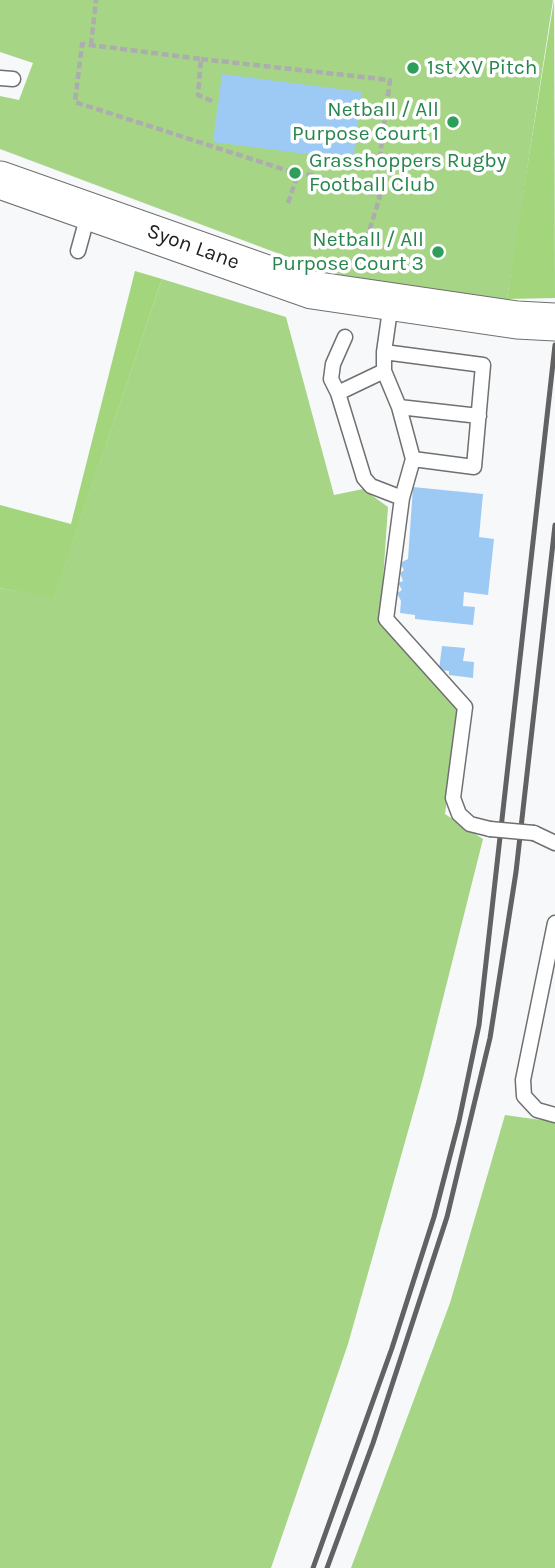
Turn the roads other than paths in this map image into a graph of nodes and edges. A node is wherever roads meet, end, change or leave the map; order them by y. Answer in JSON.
{"nodes":[{"id":1,"x":0,"y":180,"type":"edge"},
{"id":2,"x":89,"y":209,"type":"junction"},
{"id":3,"x":78,"y":251,"type":"dead end"},
{"id":4,"x":391,"y":303,"type":"junction"},
{"id":5,"x":555,"y":322,"type":"edge"},
{"id":6,"x":345,"y":337,"type":"dead end"},
{"id":7,"x":384,"y":352,"type":"junction"},
{"id":8,"x":384,"y":371,"type":"junction"},
{"id":9,"x":338,"y":393,"type":"junction"},
{"id":10,"x":399,"y":407,"type":"junction"},
{"id":11,"x":479,"y":416,"type":"junction"},
{"id":12,"x":413,"y":459,"type":"junction"},
{"id":13,"x":402,"y":498,"type":"junction"},
{"id":14,"x":555,"y":843,"type":"edge"},
{"id":15,"x":555,"y":923,"type":"edge"},
{"id":16,"x":555,"y":1115,"type":"edge"}],
"edges":[{"from":1,"to":2,"type":"main road","name":"Syon Lane"},
{"from":2,"to":3,"type":"lane"},
{"from":2,"to":4,"type":"main road","name":"Syon Lane"},
{"from":4,"to":5,"type":"main road","name":"Syon Lane"},
{"from":4,"to":7,"type":"lane"},
{"from":6,"to":9,"type":"lane"},
{"from":7,"to":8,"type":"lane"},
{"from":7,"to":11,"type":"lane"},
{"from":8,"to":9,"type":"lane"},
{"from":8,"to":10,"type":"lane"},
{"from":9,"to":13,"type":"lane"},
{"from":10,"to":11,"type":"lane"},
{"from":10,"to":12,"type":"lane"},
{"from":11,"to":12,"type":"lane"},
{"from":12,"to":13,"type":"lane"},
{"from":13,"to":14,"type":"lane","bridge":true},
{"from":15,"to":16,"type":"lane"}]}
